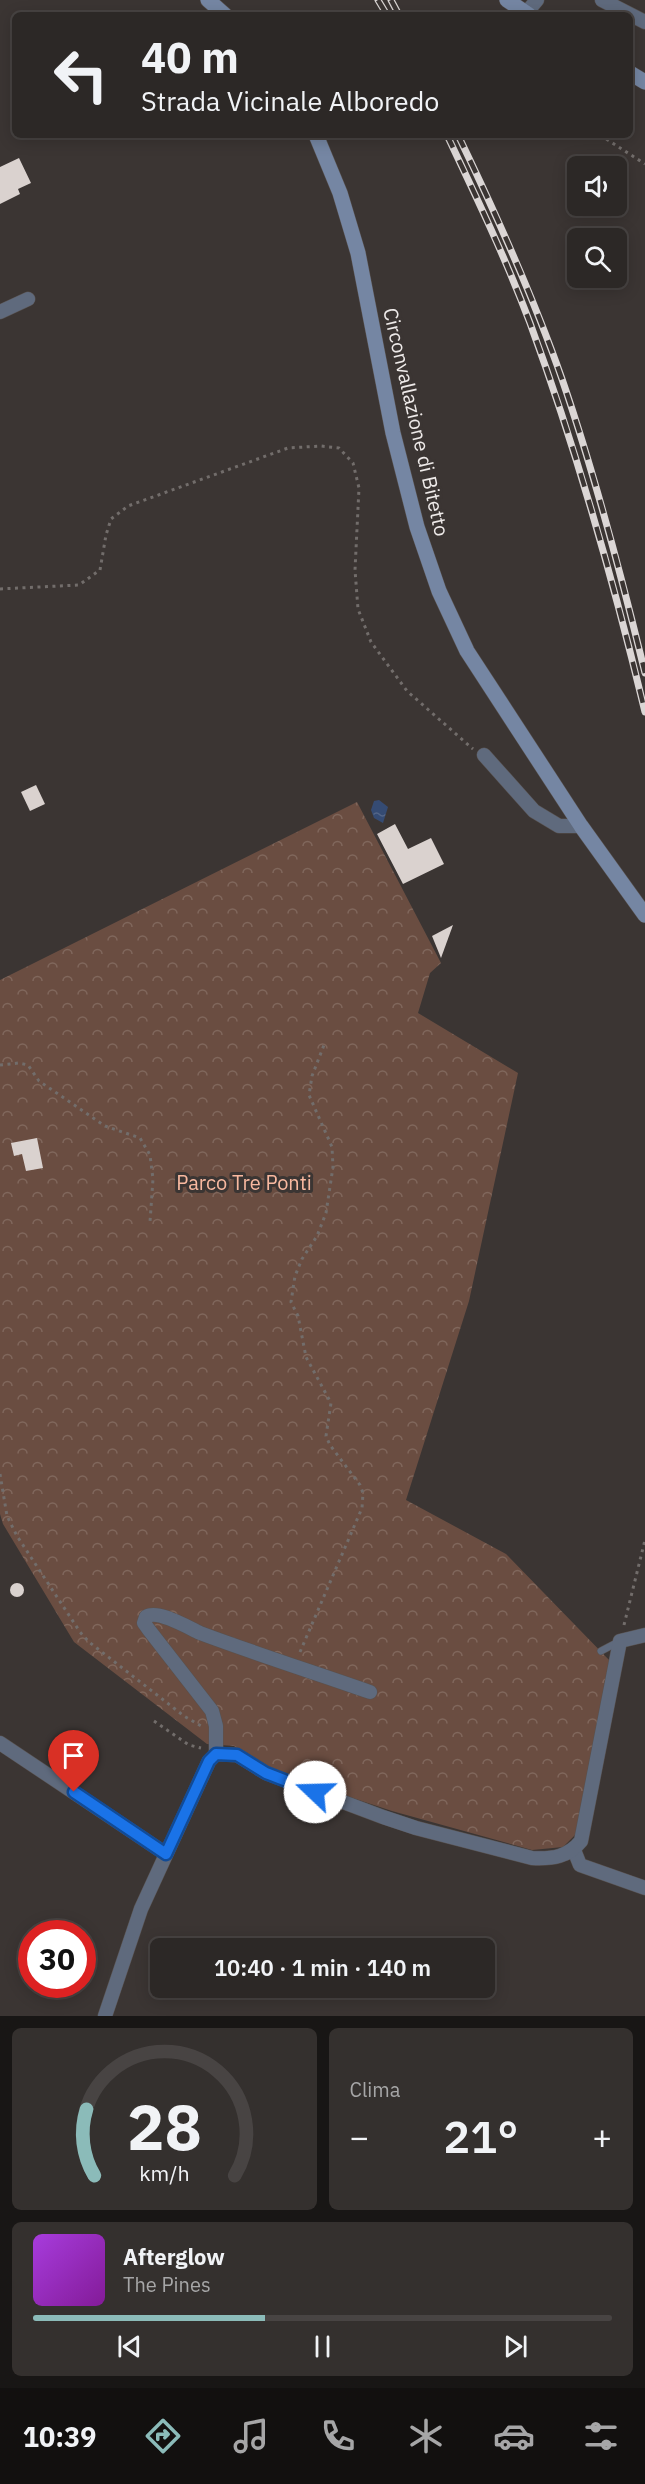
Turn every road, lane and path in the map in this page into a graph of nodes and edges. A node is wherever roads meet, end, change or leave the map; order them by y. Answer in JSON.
{"nodes":[{"id":1,"x":208,"y":0,"type":"edge"},
{"id":2,"x":507,"y":0,"type":"edge"},
{"id":3,"x":602,"y":0,"type":"edge"},
{"id":4,"x":222,"y":12,"type":"edge"},
{"id":5,"x":524,"y":12,"type":"edge"},
{"id":6,"x":625,"y":12,"type":"edge"},
{"id":7,"x":317,"y":138,"type":"edge"},
{"id":8,"x":605,"y":138,"type":"edge"},
{"id":9,"x":645,"y":164,"type":"edge"},
{"id":10,"x":28,"y":298,"type":"dead end"},
{"id":11,"x":0,"y":312,"type":"edge"},
{"id":12,"x":0,"y":589,"type":"edge"},
{"id":13,"x":484,"y":755,"type":"joint"},
{"id":14,"x":581,"y":826,"type":"junction"},
{"id":15,"x":645,"y":915,"type":"edge"},
{"id":16,"x":324,"y":1045,"type":"dead end"},
{"id":17,"x":0,"y":1065,"type":"edge"},
{"id":18,"x":150,"y":1222,"type":"dead end"},
{"id":19,"x":0,"y":1474,"type":"edge"},
{"id":20,"x":645,"y":1540,"type":"edge"},
{"id":21,"x":645,"y":1635,"type":"edge"},
{"id":22,"x":620,"y":1641,"type":"junction"},
{"id":23,"x":600,"y":1651,"type":"dead end"},
{"id":24,"x":293,"y":1664,"type":"junction"},
{"id":25,"x":370,"y":1692,"type":"dead end"},
{"id":26,"x":154,"y":1721,"type":"dead end"},
{"id":27,"x":216,"y":1734,"type":"junction"},
{"id":28,"x":0,"y":1743,"type":"edge"},
{"id":29,"x":216,"y":1754,"type":"junction"},
{"id":30,"x":574,"y":1850,"type":"junction"},
{"id":31,"x":166,"y":1854,"type":"junction"},
{"id":32,"x":645,"y":1888,"type":"edge"},
{"id":33,"x":105,"y":2016,"type":"edge"}],
"edges":[{"from":1,"to":4,"type":"main road"},
{"from":2,"to":5,"type":"main road"},
{"from":3,"to":6,"type":"street"},
{"from":7,"to":14,"type":"main road","name":"Circonvallazione di Bitetto"},
{"from":8,"to":9,"type":"path"},
{"from":10,"to":11,"type":"street"},
{"from":12,"to":13,"type":"path"},
{"from":13,"to":14,"type":"street"},
{"from":14,"to":15,"type":"main road","name":"Circonvallazione di Bitetto"},
{"from":16,"to":24,"type":"path"},
{"from":17,"to":18,"type":"path"},
{"from":19,"to":27,"type":"path"},
{"from":20,"to":22,"type":"path"},
{"from":21,"to":22,"type":"street"},
{"from":22,"to":23,"type":"lane"},
{"from":22,"to":30,"type":"street"},
{"from":24,"to":25,"type":"street"},
{"from":24,"to":27,"type":"street"},
{"from":26,"to":29,"type":"path"},
{"from":27,"to":29,"type":"street"},
{"from":28,"to":31,"type":"street"},
{"from":29,"to":30,"type":"street"},
{"from":29,"to":31,"type":"street"},
{"from":30,"to":32,"type":"street"},
{"from":31,"to":33,"type":"street"}]}
